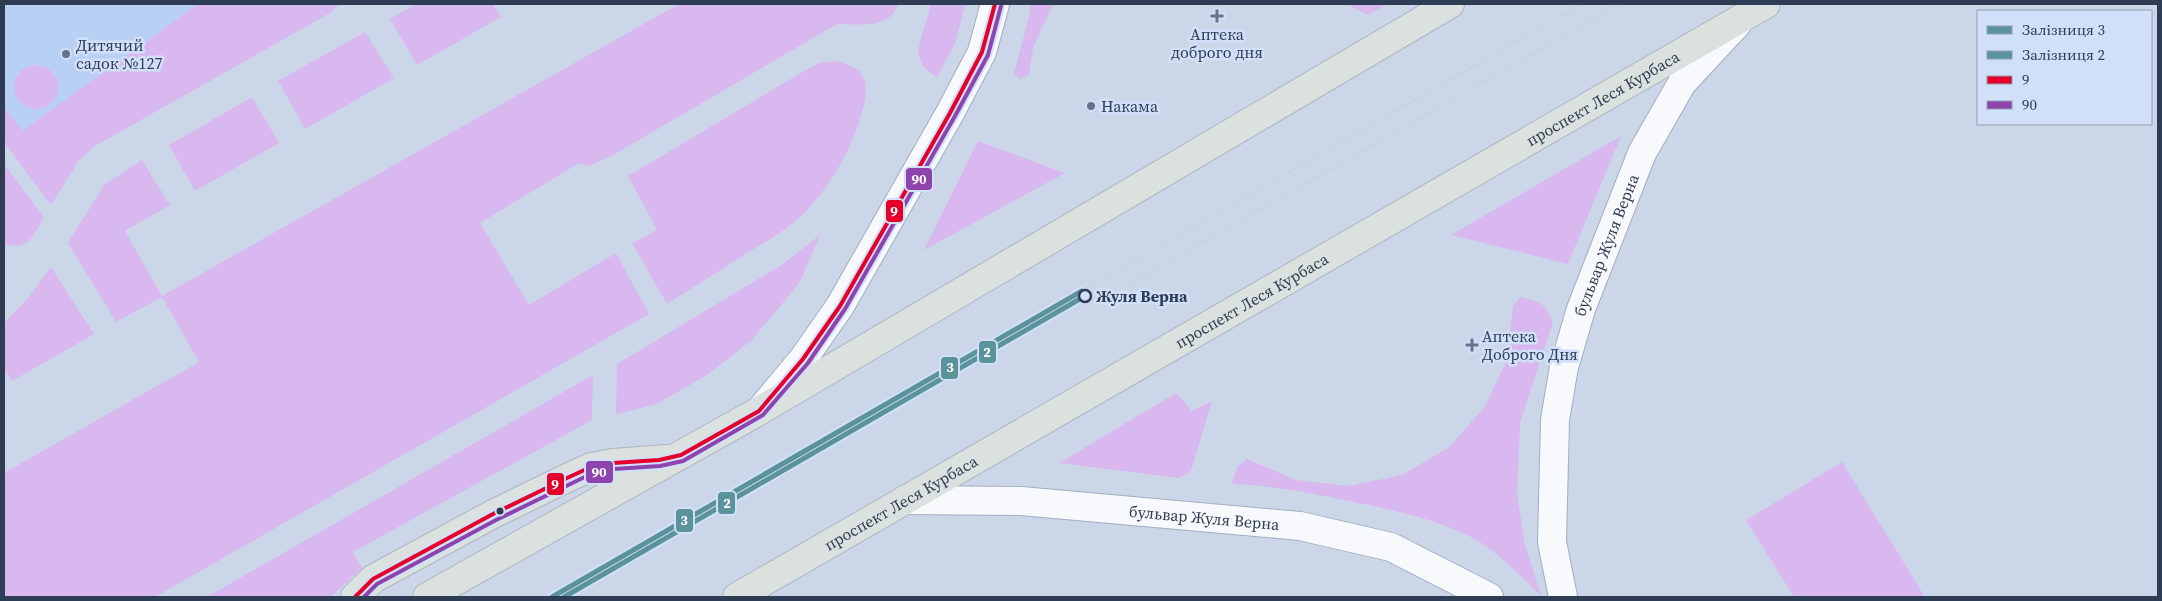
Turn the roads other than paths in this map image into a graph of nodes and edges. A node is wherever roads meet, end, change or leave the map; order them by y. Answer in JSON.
{"nodes":[{"id":1,"x":995,"y":4,"type":"edge"},
{"id":2,"x":1450,"y":4,"type":"edge"},
{"id":3,"x":1755,"y":10,"type":"edge"},
{"id":4,"x":759,"y":411,"type":"junction"},
{"id":5,"x":681,"y":456,"type":"junction"},
{"id":6,"x":905,"y":500,"type":"junction"},
{"id":7,"x":355,"y":597,"type":"edge"},
{"id":8,"x":428,"y":597,"type":"edge"},
{"id":9,"x":737,"y":597,"type":"edge"},
{"id":10,"x":1489,"y":597,"type":"edge"},
{"id":11,"x":1563,"y":597,"type":"edge"}],
"edges":[{"from":1,"to":4,"type":"street"},
{"from":2,"to":4,"type":"main road"},
{"from":3,"to":6,"type":"main road","name":"проспект Леся Курбаса"},
{"from":3,"to":11,"type":"street","name":"бульвар Жуля Верна"},
{"from":4,"to":5,"type":"main road"},
{"from":5,"to":7,"type":"main road"},
{"from":5,"to":8,"type":"main road"},
{"from":6,"to":9,"type":"main road","name":"проспект Леся Курбаса"},
{"from":6,"to":10,"type":"street","name":"бульвар Жуля Верна"}]}
